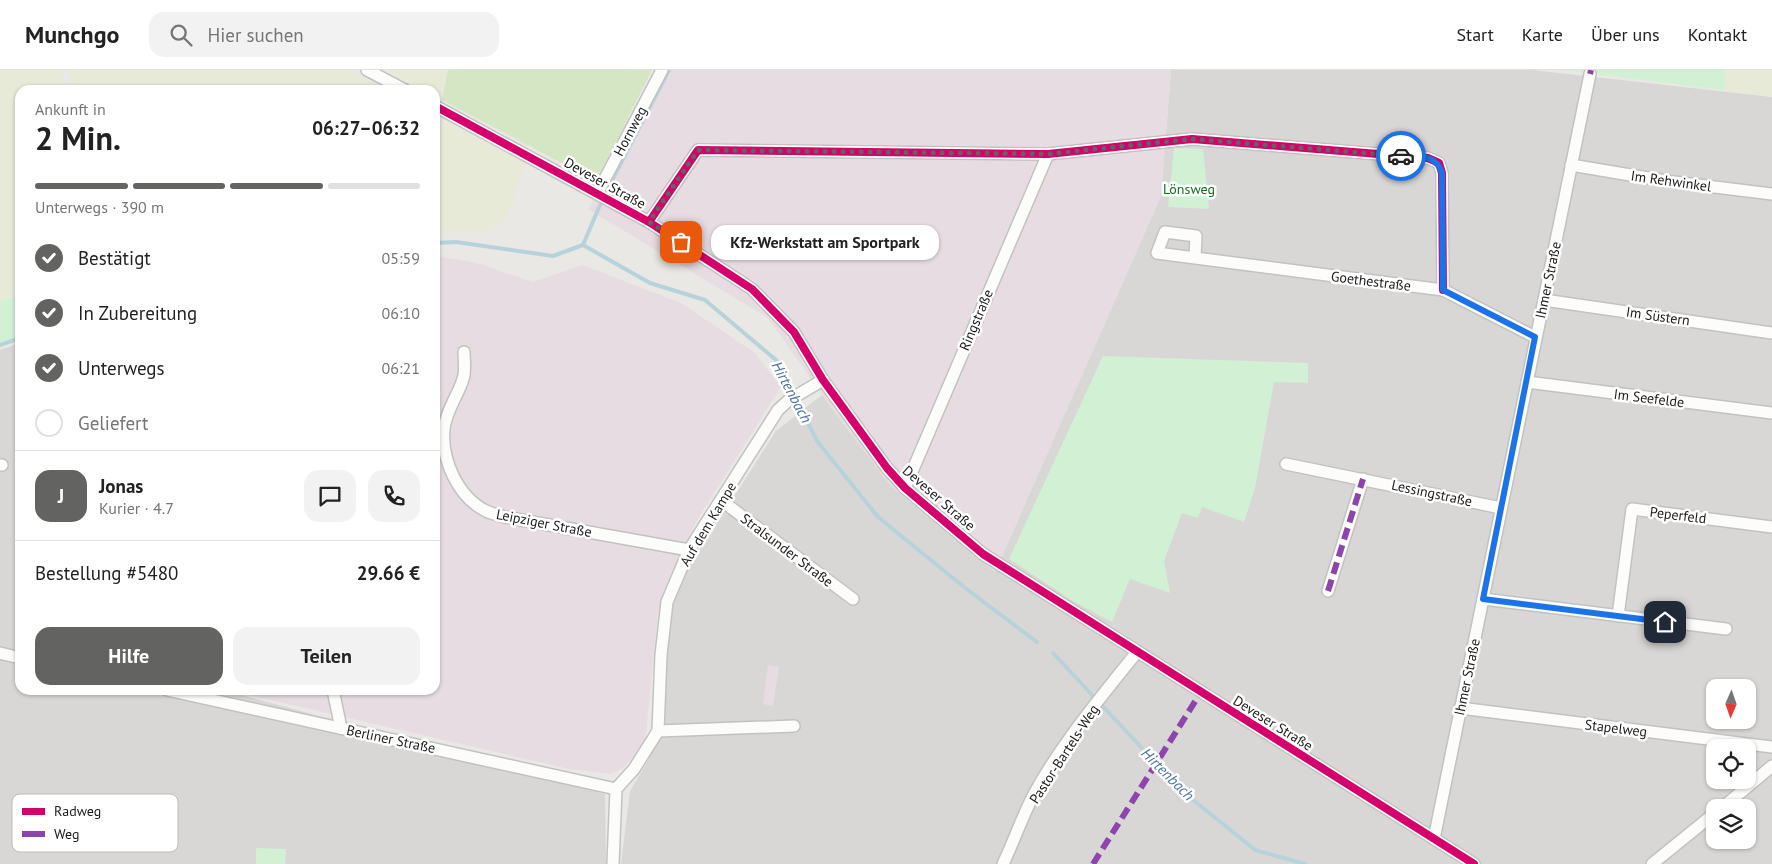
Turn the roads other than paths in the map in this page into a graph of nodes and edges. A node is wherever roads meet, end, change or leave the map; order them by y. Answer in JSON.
{"nodes":[{"id":1,"x":367,"y":70,"type":"edge"},
{"id":2,"x":662,"y":70,"type":"edge"},
{"id":3,"x":1590,"y":74,"type":"dead end"},
{"id":4,"x":396,"y":85,"type":"edge"},
{"id":5,"x":440,"y":109,"type":"edge"},
{"id":6,"x":1048,"y":154,"type":"junction"},
{"id":7,"x":1571,"y":165,"type":"junction"},
{"id":8,"x":598,"y":192,"type":"junction"},
{"id":9,"x":1772,"y":194,"type":"edge"},
{"id":10,"x":649,"y":222,"type":"junction"},
{"id":11,"x":1195,"y":258,"type":"dead end"},
{"id":12,"x":1443,"y":290,"type":"junction"},
{"id":13,"x":1544,"y":300,"type":"junction"},
{"id":14,"x":1772,"y":333,"type":"edge"},
{"id":15,"x":1535,"y":337,"type":"junction"},
{"id":16,"x":464,"y":352,"type":"dead end"},
{"id":17,"x":823,"y":380,"type":"junction"},
{"id":18,"x":1527,"y":382,"type":"junction"},
{"id":19,"x":1772,"y":413,"type":"edge"},
{"id":20,"x":1286,"y":464,"type":"dead end"},
{"id":21,"x":1363,"y":479,"type":"junction"},
{"id":22,"x":905,"y":488,"type":"junction"},
{"id":23,"x":722,"y":501,"type":"junction"},
{"id":24,"x":1501,"y":508,"type":"junction"},
{"id":25,"x":1772,"y":527,"type":"edge"},
{"id":26,"x":690,"y":550,"type":"junction"},
{"id":27,"x":1328,"y":591,"type":"dead end"},
{"id":28,"x":853,"y":599,"type":"dead end"},
{"id":29,"x":1483,"y":599,"type":"junction"},
{"id":30,"x":1618,"y":616,"type":"junction"},
{"id":31,"x":1726,"y":629,"type":"dead end"},
{"id":32,"x":1138,"y":652,"type":"junction"},
{"id":33,"x":0,"y":653,"type":"edge"},
{"id":34,"x":15,"y":657,"type":"edge"},
{"id":35,"x":190,"y":695,"type":"edge"},
{"id":36,"x":334,"y":695,"type":"edge"},
{"id":37,"x":1460,"y":708,"type":"junction"},
{"id":38,"x":794,"y":726,"type":"dead end"},
{"id":39,"x":341,"y":728,"type":"junction"},
{"id":40,"x":658,"y":731,"type":"junction"},
{"id":41,"x":1772,"y":747,"type":"edge"},
{"id":42,"x":1772,"y":766,"type":"edge"},
{"id":43,"x":616,"y":789,"type":"junction"},
{"id":44,"x":1733,"y":799,"type":"edge"},
{"id":45,"x":1706,"y":820,"type":"edge"},
{"id":46,"x":1434,"y":839,"type":"junction"},
{"id":47,"x":613,"y":864,"type":"edge"},
{"id":48,"x":1003,"y":864,"type":"edge"},
{"id":49,"x":1474,"y":864,"type":"edge"},
{"id":50,"x":1652,"y":864,"type":"edge"}],
"edges":[{"from":1,"to":4,"type":"street"},
{"from":2,"to":8,"type":"street","name":"Hornweg"},
{"from":3,"to":7,"type":"street","name":"Ihmer Straße"},
{"from":5,"to":8,"type":"street","name":"Deveser Straße"},
{"from":6,"to":10,"type":"street"},
{"from":6,"to":12,"type":"street"},
{"from":6,"to":22,"type":"street","name":"Ringstraße"},
{"from":7,"to":9,"type":"street","name":"Im Rehwinkel"},
{"from":7,"to":13,"type":"street","name":"Ihmer Straße"},
{"from":8,"to":10,"type":"street","name":"Deveser Straße"},
{"from":10,"to":17,"type":"street","name":"Deveser Straße"},
{"from":11,"to":12,"type":"street","name":"Goethestraße"},
{"from":12,"to":15,"type":"street","name":"Goethestraße"},
{"from":13,"to":14,"type":"street","name":"Im Süstern"},
{"from":13,"to":15,"type":"street","name":"Ihmer Straße"},
{"from":15,"to":18,"type":"street","name":"Ihmer Straße"},
{"from":16,"to":26,"type":"street","name":"Leipziger Straße"},
{"from":17,"to":22,"type":"street","name":"Deveser Straße"},
{"from":17,"to":23,"type":"street","name":"Auf dem Kampe"},
{"from":18,"to":19,"type":"street","name":"Im Seefelde"},
{"from":18,"to":24,"type":"street","name":"Ihmer Straße"},
{"from":20,"to":21,"type":"street","name":"Lessingstraße"},
{"from":21,"to":24,"type":"street","name":"Lessingstraße"},
{"from":21,"to":27,"type":"street"},
{"from":22,"to":32,"type":"street","name":"Deveser Straße"},
{"from":23,"to":26,"type":"street","name":"Auf dem Kampe"},
{"from":23,"to":28,"type":"street","name":"Stralsunder Straße"},
{"from":24,"to":29,"type":"street","name":"Ihmer Straße"},
{"from":25,"to":30,"type":"street","name":"Peperfeld"},
{"from":26,"to":40,"type":"street","name":"Auf dem Kampe"},
{"from":29,"to":30,"type":"street"},
{"from":29,"to":37,"type":"street","name":"Ihmer Straße"},
{"from":30,"to":31,"type":"street"},
{"from":32,"to":46,"type":"street","name":"Deveser Straße"},
{"from":32,"to":48,"type":"street","name":"Pastor-Bartels-Weg"},
{"from":33,"to":34,"type":"street"},
{"from":35,"to":39,"type":"street","name":"Berliner Straße"},
{"from":36,"to":39,"type":"street"},
{"from":37,"to":41,"type":"street","name":"Stapelweg"},
{"from":37,"to":46,"type":"street","name":"Ihmer Straße"},
{"from":38,"to":40,"type":"street"},
{"from":39,"to":43,"type":"street","name":"Berliner Straße"},
{"from":40,"to":43,"type":"street"},
{"from":42,"to":44,"type":"street"},
{"from":43,"to":47,"type":"street"},
{"from":45,"to":50,"type":"street"},
{"from":46,"to":49,"type":"street","name":"Deveser Straße"}]}
